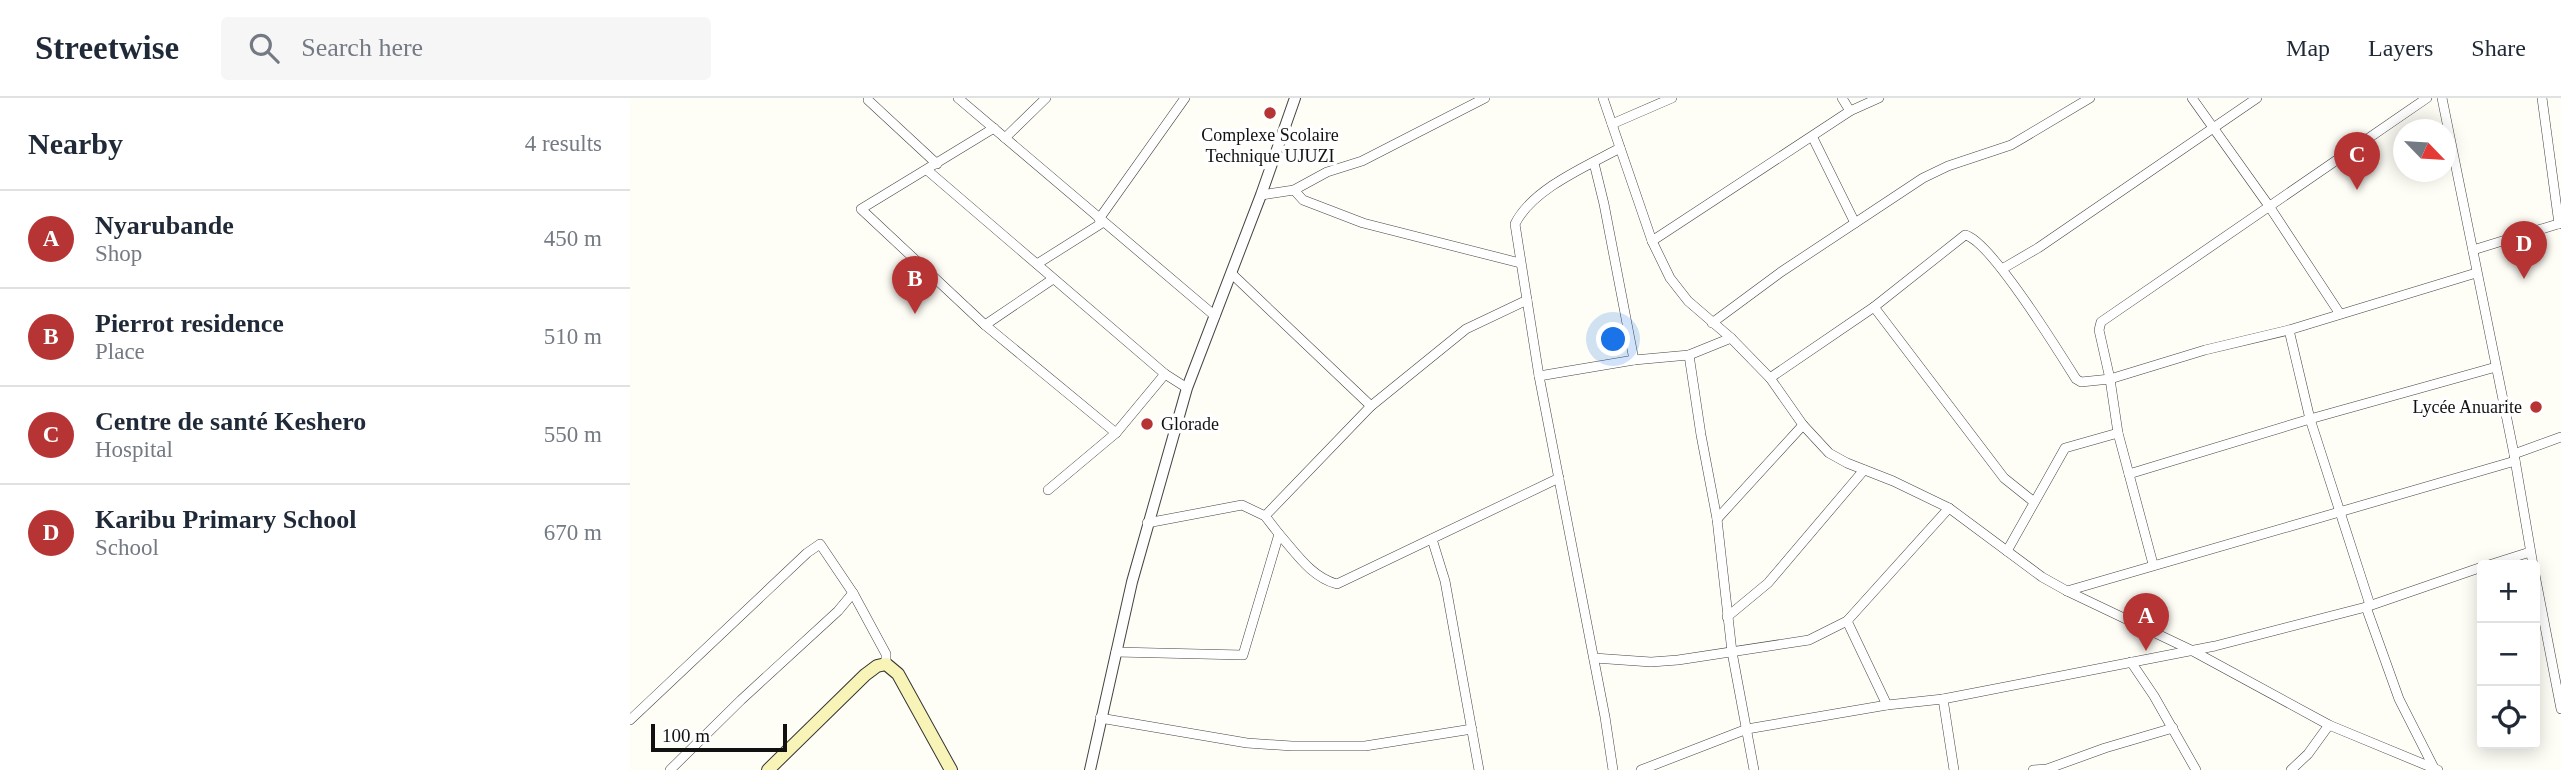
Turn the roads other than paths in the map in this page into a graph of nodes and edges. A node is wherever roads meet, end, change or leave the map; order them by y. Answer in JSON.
{"nodes":[{"id":1,"x":958,"y":98,"type":"edge"},
{"id":2,"x":1045,"y":98,"type":"edge"},
{"id":3,"x":1185,"y":98,"type":"edge"},
{"id":4,"x":1294,"y":98,"type":"edge"},
{"id":5,"x":1485,"y":98,"type":"edge"},
{"id":6,"x":1602,"y":98,"type":"edge"},
{"id":7,"x":1672,"y":98,"type":"edge"},
{"id":8,"x":1842,"y":98,"type":"edge"},
{"id":9,"x":1879,"y":98,"type":"edge"},
{"id":10,"x":2090,"y":98,"type":"edge"},
{"id":11,"x":2192,"y":98,"type":"edge"},
{"id":12,"x":2257,"y":98,"type":"edge"},
{"id":13,"x":2427,"y":98,"type":"edge"},
{"id":14,"x":2442,"y":98,"type":"edge"},
{"id":15,"x":2542,"y":98,"type":"edge"},
{"id":16,"x":868,"y":100,"type":"edge"},
{"id":17,"x":1850,"y":111,"type":"junction"},
{"id":18,"x":1612,"y":124,"type":"junction"},
{"id":19,"x":2214,"y":127,"type":"junction"},
{"id":20,"x":994,"y":128,"type":"junction"},
{"id":21,"x":1005,"y":138,"type":"junction"},
{"id":22,"x":1813,"y":138,"type":"junction"},
{"id":23,"x":1620,"y":148,"type":"junction"},
{"id":24,"x":1594,"y":163,"type":"junction"},
{"id":25,"x":937,"y":164,"type":"junction"},
{"id":26,"x":927,"y":170,"type":"junction"},
{"id":27,"x":1294,"y":190,"type":"junction"},
{"id":28,"x":1261,"y":195,"type":"junction"},
{"id":29,"x":2269,"y":206,"type":"junction"},
{"id":30,"x":1100,"y":221,"type":"junction"},
{"id":31,"x":1855,"y":223,"type":"junction"},
{"id":32,"x":2560,"y":224,"type":"edge"},
{"id":33,"x":1652,"y":242,"type":"junction"},
{"id":34,"x":2473,"y":250,"type":"junction"},
{"id":35,"x":1520,"y":263,"type":"junction"},
{"id":36,"x":1037,"y":264,"type":"junction"},
{"id":37,"x":2002,"y":269,"type":"junction"},
{"id":38,"x":2476,"y":272,"type":"junction"},
{"id":39,"x":1232,"y":274,"type":"junction"},
{"id":40,"x":1053,"y":279,"type":"junction"},
{"id":41,"x":1527,"y":300,"type":"junction"},
{"id":42,"x":1874,"y":307,"type":"junction"},
{"id":43,"x":2340,"y":314,"type":"junction"},
{"id":44,"x":1215,"y":316,"type":"junction"},
{"id":45,"x":1712,"y":323,"type":"junction"},
{"id":46,"x":985,"y":325,"type":"junction"},
{"id":47,"x":2289,"y":330,"type":"junction"},
{"id":48,"x":1731,"y":338,"type":"junction"},
{"id":49,"x":1689,"y":355,"type":"junction"},
{"id":50,"x":1634,"y":360,"type":"junction"},
{"id":51,"x":2496,"y":367,"type":"junction"},
{"id":52,"x":1165,"y":374,"type":"junction"},
{"id":53,"x":1539,"y":376,"type":"junction"},
{"id":54,"x":1770,"y":378,"type":"junction"},
{"id":55,"x":2110,"y":379,"type":"junction"},
{"id":56,"x":1187,"y":388,"type":"junction"},
{"id":57,"x":1371,"y":406,"type":"junction"},
{"id":58,"x":2310,"y":419,"type":"junction"},
{"id":59,"x":1803,"y":425,"type":"junction"},
{"id":60,"x":1116,"y":433,"type":"junction"},
{"id":61,"x":2118,"y":433,"type":"junction"},
{"id":62,"x":2561,"y":437,"type":"edge"},
{"id":63,"x":2515,"y":457,"type":"junction"},
{"id":64,"x":1864,"y":470,"type":"junction"},
{"id":65,"x":2129,"y":474,"type":"junction"},
{"id":66,"x":1559,"y":478,"type":"junction"},
{"id":67,"x":1048,"y":490,"type":"dead end"},
{"id":68,"x":2034,"y":502,"type":"junction"},
{"id":69,"x":1948,"y":508,"type":"junction"},
{"id":70,"x":2339,"y":510,"type":"junction"},
{"id":71,"x":1265,"y":516,"type":"junction"},
{"id":72,"x":1717,"y":519,"type":"junction"},
{"id":73,"x":1147,"y":523,"type":"junction"},
{"id":74,"x":1279,"y":534,"type":"junction"},
{"id":75,"x":1432,"y":539,"type":"junction"},
{"id":76,"x":2007,"y":551,"type":"junction"},
{"id":77,"x":2530,"y":552,"type":"junction"},
{"id":78,"x":2505,"y":560,"type":"edge"},
{"id":79,"x":2532,"y":560,"type":"edge"},
{"id":80,"x":2153,"y":564,"type":"junction"},
{"id":81,"x":2477,"y":569,"type":"edge"},
{"id":82,"x":2067,"y":591,"type":"junction"},
{"id":83,"x":853,"y":593,"type":"junction"},
{"id":84,"x":2540,"y":601,"type":"edge"},
{"id":85,"x":2368,"y":606,"type":"junction"},
{"id":86,"x":1727,"y":617,"type":"junction"},
{"id":87,"x":1847,"y":621,"type":"junction"},
{"id":88,"x":2191,"y":650,"type":"junction"},
{"id":89,"x":1116,"y":652,"type":"junction"},
{"id":90,"x":1732,"y":652,"type":"junction"},
{"id":91,"x":1594,"y":658,"type":"junction"},
{"id":92,"x":2131,"y":662,"type":"junction"},
{"id":93,"x":886,"y":664,"type":"junction"},
{"id":94,"x":1943,"y":699,"type":"junction"},
{"id":95,"x":1887,"y":705,"type":"junction"},
{"id":96,"x":2561,"y":709,"type":"edge"},
{"id":97,"x":1100,"y":718,"type":"junction"},
{"id":98,"x":630,"y":720,"type":"edge"},
{"id":99,"x":2329,"y":725,"type":"junction"},
{"id":100,"x":2173,"y":728,"type":"junction"},
{"id":101,"x":1472,"y":729,"type":"junction"},
{"id":102,"x":1746,"y":729,"type":"junction"},
{"id":103,"x":2195,"y":767,"type":"edge"},
{"id":104,"x":2436,"y":769,"type":"edge"},
{"id":105,"x":670,"y":770,"type":"edge"},
{"id":106,"x":768,"y":770,"type":"edge"},
{"id":107,"x":951,"y":770,"type":"edge"},
{"id":108,"x":1090,"y":770,"type":"edge"},
{"id":109,"x":1479,"y":770,"type":"edge"},
{"id":110,"x":1612,"y":770,"type":"edge"},
{"id":111,"x":1641,"y":770,"type":"edge"},
{"id":112,"x":1754,"y":770,"type":"edge"},
{"id":113,"x":1954,"y":770,"type":"edge"},
{"id":114,"x":2034,"y":770,"type":"edge"},
{"id":115,"x":2184,"y":770,"type":"edge"},
{"id":116,"x":2291,"y":770,"type":"edge"}],
"edges":[{"from":1,"to":20,"type":"street"},
{"from":2,"to":21,"type":"street"},
{"from":3,"to":30,"type":"street"},
{"from":4,"to":28,"type":"street"},
{"from":5,"to":27,"type":"street"},
{"from":6,"to":18,"type":"street"},
{"from":7,"to":18,"type":"street"},
{"from":8,"to":17,"type":"street"},
{"from":9,"to":17,"type":"street"},
{"from":10,"to":31,"type":"street"},
{"from":11,"to":19,"type":"street"},
{"from":12,"to":19,"type":"street"},
{"from":13,"to":29,"type":"street"},
{"from":14,"to":34,"type":"street"},
{"from":15,"to":32,"type":"street"},
{"from":16,"to":25,"type":"street"},
{"from":17,"to":22,"type":"street"},
{"from":18,"to":23,"type":"street"},
{"from":19,"to":29,"type":"street"},
{"from":19,"to":37,"type":"street"},
{"from":20,"to":21,"type":"street"},
{"from":20,"to":25,"type":"street"},
{"from":21,"to":30,"type":"street"},
{"from":22,"to":31,"type":"street"},
{"from":22,"to":33,"type":"street"},
{"from":23,"to":24,"type":"street"},
{"from":23,"to":33,"type":"street"},
{"from":24,"to":35,"type":"street"},
{"from":24,"to":50,"type":"street"},
{"from":25,"to":26,"type":"street"},
{"from":26,"to":36,"type":"street"},
{"from":26,"to":46,"type":"street"},
{"from":27,"to":28,"type":"street"},
{"from":27,"to":35,"type":"street"},
{"from":28,"to":39,"type":"street"},
{"from":29,"to":43,"type":"street"},
{"from":29,"to":55,"type":"street"},
{"from":30,"to":36,"type":"street"},
{"from":30,"to":44,"type":"street"},
{"from":31,"to":45,"type":"street"},
{"from":32,"to":34,"type":"street"},
{"from":33,"to":45,"type":"street"},
{"from":34,"to":38,"type":"street"},
{"from":35,"to":41,"type":"street"},
{"from":36,"to":40,"type":"street"},
{"from":37,"to":42,"type":"street"},
{"from":37,"to":55,"type":"street"},
{"from":38,"to":43,"type":"street"},
{"from":38,"to":51,"type":"street"},
{"from":39,"to":44,"type":"street"},
{"from":39,"to":57,"type":"street"},
{"from":40,"to":46,"type":"street"},
{"from":40,"to":52,"type":"street"},
{"from":41,"to":53,"type":"street"},
{"from":41,"to":57,"type":"street"},
{"from":42,"to":54,"type":"street"},
{"from":42,"to":68,"type":"street"},
{"from":43,"to":47,"type":"street"},
{"from":44,"to":56,"type":"street"},
{"from":45,"to":48,"type":"street"},
{"from":46,"to":60,"type":"street"},
{"from":47,"to":55,"type":"street"},
{"from":47,"to":58,"type":"street"},
{"from":48,"to":49,"type":"street"},
{"from":48,"to":54,"type":"street"},
{"from":49,"to":50,"type":"street"},
{"from":49,"to":72,"type":"street"},
{"from":50,"to":53,"type":"street"},
{"from":51,"to":58,"type":"street"},
{"from":51,"to":63,"type":"street"},
{"from":52,"to":56,"type":"street"},
{"from":52,"to":60,"type":"street"},
{"from":53,"to":66,"type":"street"},
{"from":54,"to":59,"type":"street"},
{"from":55,"to":61,"type":"street"},
{"from":56,"to":73,"type":"street"},
{"from":57,"to":71,"type":"street"},
{"from":58,"to":65,"type":"street"},
{"from":58,"to":70,"type":"street"},
{"from":59,"to":64,"type":"street"},
{"from":59,"to":72,"type":"street"},
{"from":60,"to":67,"type":"street"},
{"from":61,"to":65,"type":"street"},
{"from":61,"to":68,"type":"street"},
{"from":62,"to":63,"type":"street"},
{"from":63,"to":70,"type":"street"},
{"from":63,"to":77,"type":"street"},
{"from":64,"to":69,"type":"street"},
{"from":64,"to":86,"type":"street"},
{"from":65,"to":80,"type":"street"},
{"from":66,"to":75,"type":"street"},
{"from":66,"to":91,"type":"street"},
{"from":68,"to":76,"type":"street"},
{"from":69,"to":76,"type":"street"},
{"from":69,"to":87,"type":"street"},
{"from":70,"to":80,"type":"street"},
{"from":70,"to":85,"type":"street"},
{"from":71,"to":73,"type":"street"},
{"from":71,"to":74,"type":"street"},
{"from":72,"to":86,"type":"street"},
{"from":73,"to":89,"type":"street"},
{"from":74,"to":75,"type":"street"},
{"from":74,"to":89,"type":"street"},
{"from":75,"to":101,"type":"street"},
{"from":76,"to":82,"type":"street"},
{"from":77,"to":78,"type":"street"},
{"from":77,"to":79,"type":"street"},
{"from":80,"to":82,"type":"street"},
{"from":81,"to":85,"type":"street"},
{"from":82,"to":88,"type":"street"},
{"from":83,"to":93,"type":"street"},
{"from":83,"to":98,"type":"street"},
{"from":83,"to":105,"type":"street"},
{"from":84,"to":96,"type":"street"},
{"from":85,"to":88,"type":"street"},
{"from":85,"to":104,"type":"street"},
{"from":86,"to":90,"type":"street"},
{"from":87,"to":90,"type":"street"},
{"from":87,"to":95,"type":"street"},
{"from":88,"to":92,"type":"street"},
{"from":88,"to":99,"type":"street"},
{"from":89,"to":97,"type":"street"},
{"from":90,"to":91,"type":"street"},
{"from":90,"to":102,"type":"street"},
{"from":91,"to":110,"type":"street"},
{"from":92,"to":94,"type":"street"},
{"from":92,"to":100,"type":"street"},
{"from":93,"to":106,"type":"main road"},
{"from":93,"to":107,"type":"main road"},
{"from":94,"to":95,"type":"street"},
{"from":94,"to":113,"type":"street"},
{"from":95,"to":102,"type":"street"},
{"from":97,"to":101,"type":"street"},
{"from":97,"to":108,"type":"street"},
{"from":99,"to":104,"type":"street"},
{"from":99,"to":116,"type":"street"},
{"from":100,"to":103,"type":"street"},
{"from":100,"to":114,"type":"street"},
{"from":101,"to":109,"type":"street"},
{"from":102,"to":111,"type":"street"},
{"from":102,"to":112,"type":"street"},
{"from":103,"to":115,"type":"street"}]}
